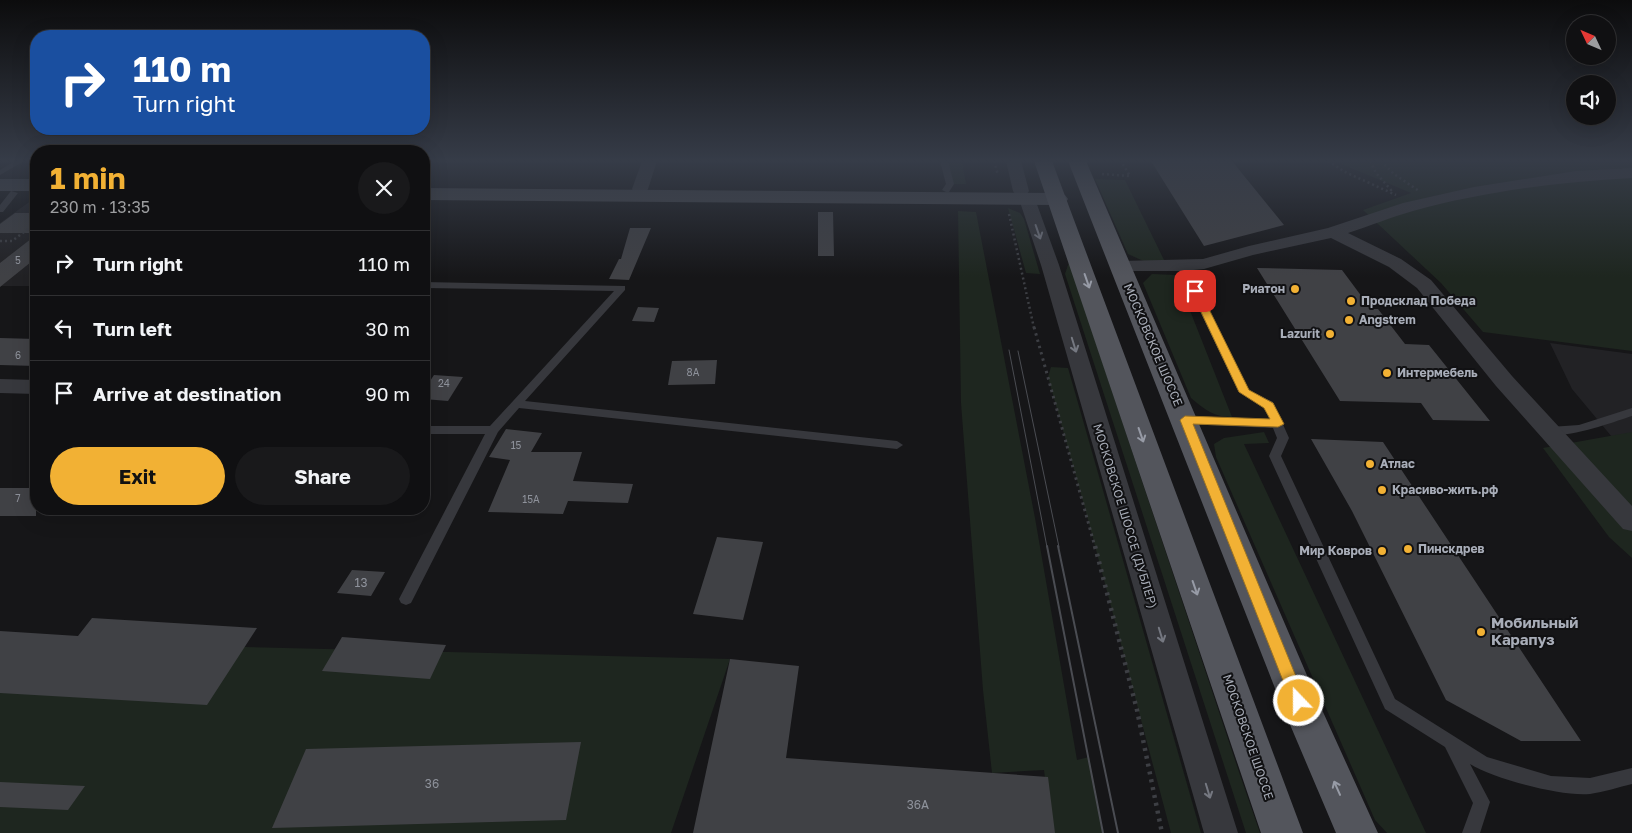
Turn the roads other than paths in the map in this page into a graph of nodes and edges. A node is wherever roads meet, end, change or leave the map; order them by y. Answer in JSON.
{"nodes":[{"id":1,"x":1017,"y":200,"type":"edge"},
{"id":2,"x":1059,"y":200,"type":"edge"},
{"id":3,"x":1092,"y":200,"type":"edge"},
{"id":4,"x":1440,"y":200,"type":"edge"},
{"id":5,"x":1333,"y":232,"type":"junction"},
{"id":6,"x":1071,"y":235,"type":"junction"},
{"id":7,"x":1050,"y":265,"type":"junction"},
{"id":8,"x":1120,"y":266,"type":"junction"},
{"id":9,"x":1183,"y":266,"type":"junction"},
{"id":10,"x":430,"y":285,"type":"edge"},
{"id":11,"x":0,"y":386,"type":"edge"},
{"id":12,"x":30,"y":387,"type":"edge"},
{"id":13,"x":516,"y":404,"type":"junction"},
{"id":14,"x":1632,"y":412,"type":"edge"},
{"id":15,"x":1185,"y":420,"type":"junction"},
{"id":16,"x":1278,"y":424,"type":"junction"},
{"id":17,"x":430,"y":430,"type":"edge"},
{"id":18,"x":493,"y":430,"type":"junction"},
{"id":19,"x":1550,"y":432,"type":"junction"},
{"id":20,"x":896,"y":445,"type":"dead end"},
{"id":21,"x":1632,"y":522,"type":"edge"},
{"id":22,"x":406,"y":599,"type":"dead end"},
{"id":23,"x":1450,"y":742,"type":"junction"},
{"id":24,"x":1632,"y":776,"type":"edge"},
{"id":25,"x":1221,"y":833,"type":"edge"},
{"id":26,"x":1282,"y":833,"type":"edge"},
{"id":27,"x":1357,"y":833,"type":"edge"},
{"id":28,"x":1470,"y":833,"type":"edge"}],
"edges":[{"from":1,"to":7,"type":"street","name":"МОСКОВСКОЕ ШОССЕ (ДУБЛЕР)","one_way":true},
{"from":2,"to":6,"type":"main road","name":"МОСКОВСКОЕ ШОССЕ"},
{"from":3,"to":8,"type":"main road","name":"МОСКОВСКОЕ ШОССЕ"},
{"from":4,"to":5,"type":"street"},
{"from":5,"to":9,"type":"street"},
{"from":5,"to":19,"type":"street"},
{"from":6,"to":7,"type":"street"},
{"from":6,"to":26,"type":"main road","name":"МОСКОВСКОЕ ШОССЕ","one_way":true},
{"from":7,"to":25,"type":"street","name":"МОСКОВСКОЕ ШОССЕ (ДУБЛЕР)","one_way":true},
{"from":8,"to":9,"type":"street"},
{"from":8,"to":15,"type":"main road","name":"МОСКОВСКОЕ ШОССЕ"},
{"from":9,"to":16,"type":"lane"},
{"from":10,"to":13,"type":"lane"},
{"from":11,"to":12,"type":"street"},
{"from":13,"to":18,"type":"lane"},
{"from":13,"to":20,"type":"lane"},
{"from":14,"to":19,"type":"lane"},
{"from":15,"to":16,"type":"lane"},
{"from":27,"to":15,"type":"main road","name":"МОСКОВСКОЕ ШОССЕ","one_way":true},
{"from":16,"to":23,"type":"lane"},
{"from":17,"to":18,"type":"lane"},
{"from":18,"to":22,"type":"lane"},
{"from":19,"to":21,"type":"street"},
{"from":23,"to":24,"type":"lane"},
{"from":23,"to":28,"type":"lane"}]}
